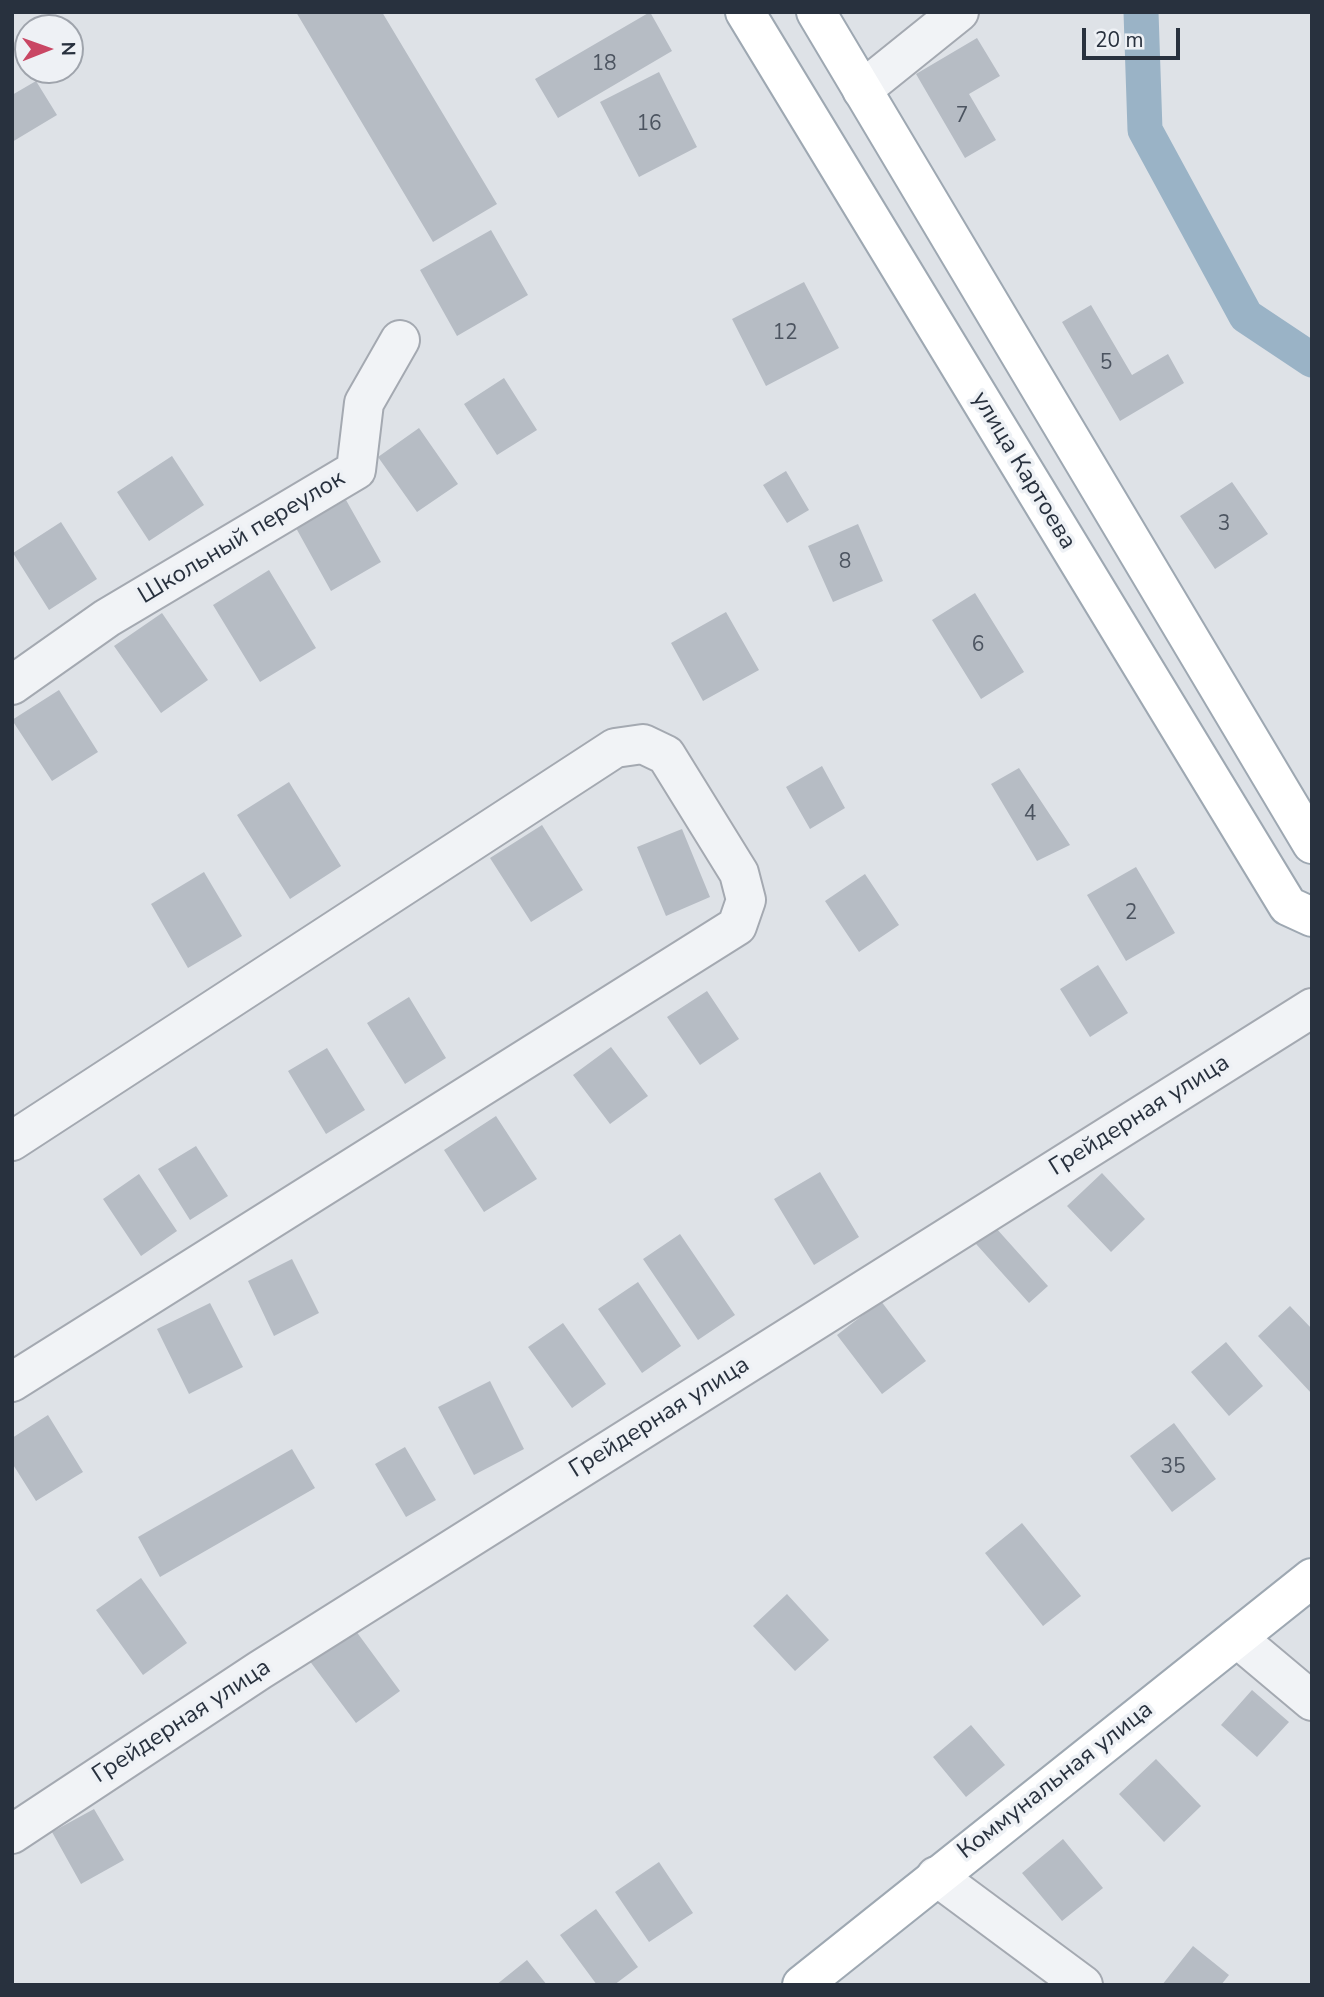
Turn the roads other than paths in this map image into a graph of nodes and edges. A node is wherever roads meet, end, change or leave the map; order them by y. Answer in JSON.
{"nodes":[{"id":1,"x":745,"y":12,"type":"edge"},
{"id":2,"x":816,"y":12,"type":"edge"},
{"id":3,"x":959,"y":12,"type":"edge"},
{"id":4,"x":862,"y":90,"type":"junction"},
{"id":5,"x":400,"y":340,"type":"dead end"},
{"id":6,"x":12,"y":685,"type":"edge"},
{"id":7,"x":1312,"y":844,"type":"edge"},
{"id":8,"x":1312,"y":917,"type":"edge"},
{"id":9,"x":1312,"y":1007,"type":"edge"},
{"id":10,"x":12,"y":1141,"type":"edge"},
{"id":11,"x":12,"y":1382,"type":"edge"},
{"id":12,"x":1312,"y":1578,"type":"edge"},
{"id":13,"x":1237,"y":1638,"type":"junction"},
{"id":14,"x":1312,"y":1701,"type":"edge"},
{"id":15,"x":12,"y":1834,"type":"edge"},
{"id":16,"x":936,"y":1876,"type":"junction"},
{"id":17,"x":802,"y":1985,"type":"edge"},
{"id":18,"x":1083,"y":1985,"type":"edge"}],
"edges":[{"from":1,"to":8,"type":"main road","name":"улица Картоева"},
{"from":2,"to":4,"type":"main road"},
{"from":3,"to":4,"type":"street"},
{"from":4,"to":7,"type":"main road"},
{"from":5,"to":6,"type":"street","name":"Школьный переулок"},
{"from":9,"to":15,"type":"street","name":"Грейдерная улица"},
{"from":10,"to":11,"type":"street"},
{"from":12,"to":13,"type":"main road","name":"Коммунальная улица"},
{"from":13,"to":14,"type":"street"},
{"from":13,"to":16,"type":"main road","name":"Коммунальная улица"},
{"from":16,"to":17,"type":"main road","name":"Коммунальная улица"},
{"from":16,"to":18,"type":"street"}]}
